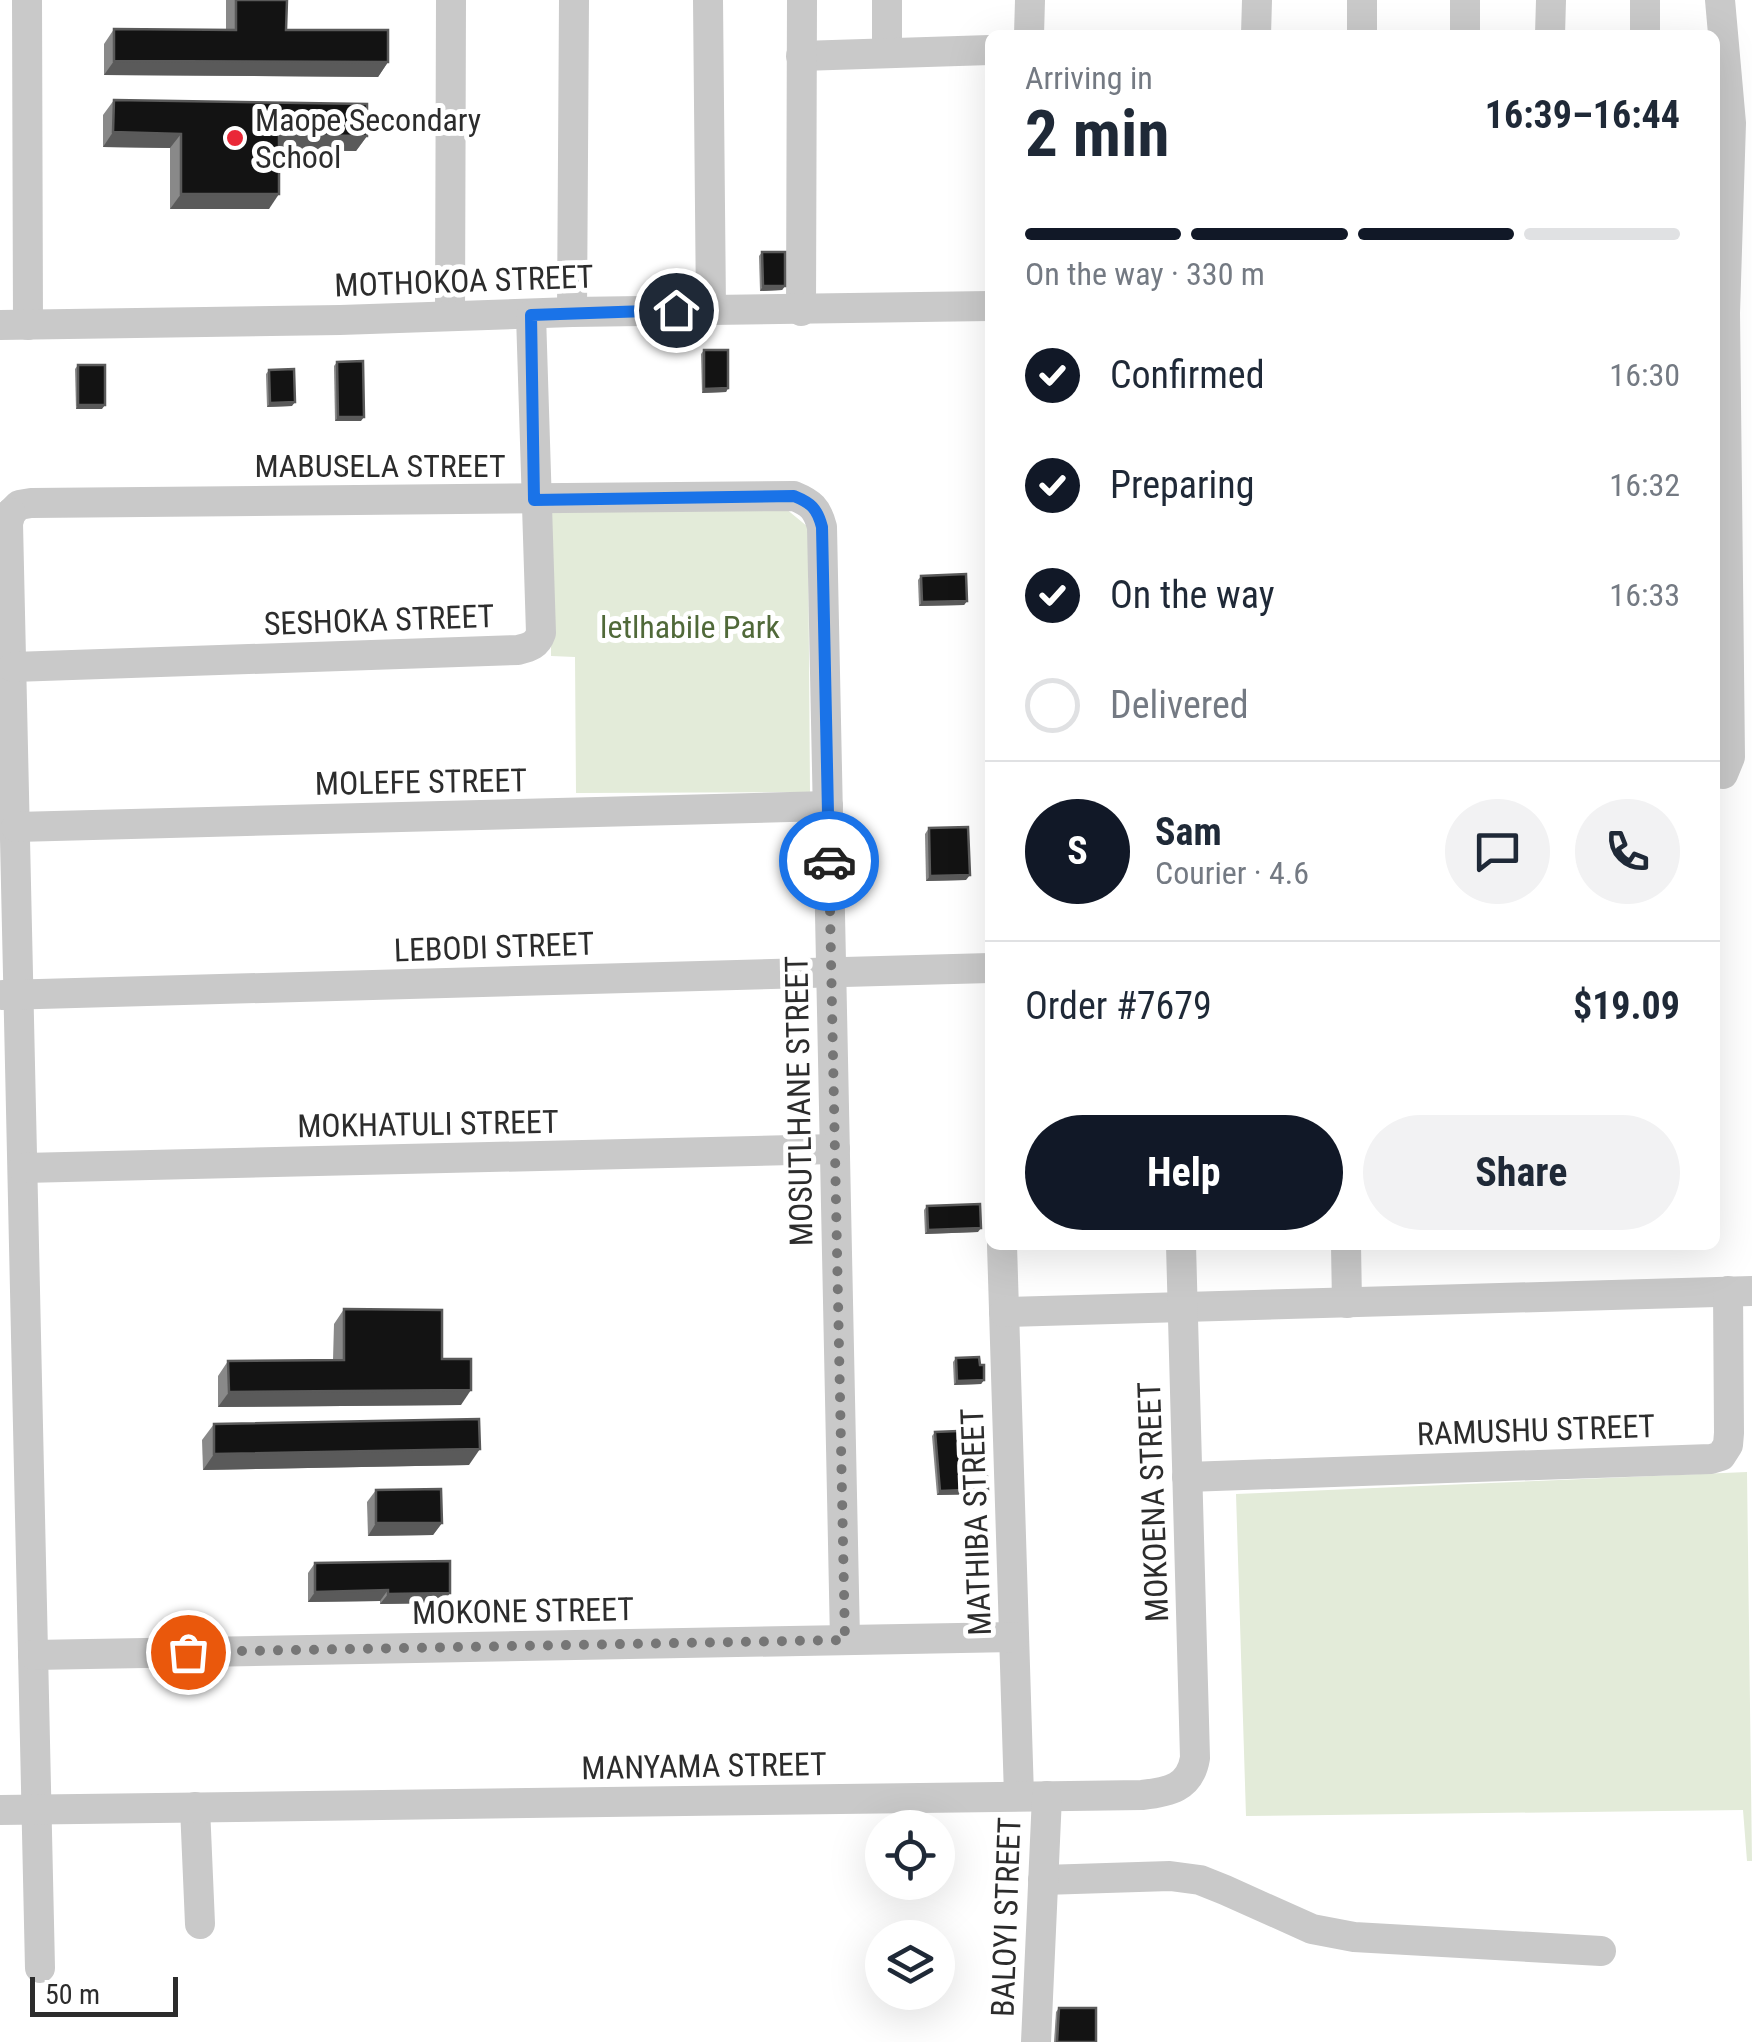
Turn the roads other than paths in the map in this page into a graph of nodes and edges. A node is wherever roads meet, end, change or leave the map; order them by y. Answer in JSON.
{"nodes":[{"id":1,"x":27,"y":0,"type":"edge"},
{"id":2,"x":451,"y":0,"type":"edge"},
{"id":3,"x":574,"y":0,"type":"edge"},
{"id":4,"x":708,"y":0,"type":"edge"},
{"id":5,"x":802,"y":0,"type":"edge"},
{"id":6,"x":887,"y":0,"type":"edge"},
{"id":7,"x":1030,"y":0,"type":"edge"},
{"id":8,"x":1257,"y":0,"type":"edge"},
{"id":9,"x":1362,"y":0,"type":"edge"},
{"id":10,"x":1465,"y":0,"type":"edge"},
{"id":11,"x":1550,"y":0,"type":"edge"},
{"id":12,"x":1645,"y":0,"type":"edge"},
{"id":13,"x":1720,"y":0,"type":"edge"},
{"id":14,"x":1030,"y":30,"type":"edge"},
{"id":15,"x":1256,"y":30,"type":"edge"},
{"id":16,"x":1362,"y":30,"type":"edge"},
{"id":17,"x":1465,"y":30,"type":"edge"},
{"id":18,"x":1550,"y":30,"type":"edge"},
{"id":19,"x":1645,"y":30,"type":"edge"},
{"id":20,"x":985,"y":50,"type":"edge"},
{"id":21,"x":887,"y":53,"type":"junction"},
{"id":22,"x":801,"y":56,"type":"junction"},
{"id":23,"x":1732,"y":292,"type":"edge"},
{"id":24,"x":985,"y":306,"type":"edge"},
{"id":25,"x":711,"y":310,"type":"junction"},
{"id":26,"x":801,"y":311,"type":"junction"},
{"id":27,"x":572,"y":312,"type":"junction"},
{"id":28,"x":531,"y":315,"type":"junction"},
{"id":29,"x":450,"y":316,"type":"junction"},
{"id":30,"x":14,"y":325,"type":"edge"},
{"id":31,"x":1721,"y":460,"type":"edge"},
{"id":32,"x":534,"y":500,"type":"junction"},
{"id":33,"x":811,"y":503,"type":"joint"},
{"id":34,"x":5,"y":513,"type":"edge"},
{"id":35,"x":1722,"y":627,"type":"edge"},
{"id":36,"x":14,"y":668,"type":"junction"},
{"id":37,"x":1730,"y":774,"type":"edge"},
{"id":38,"x":828,"y":806,"type":"junction"},
{"id":39,"x":16,"y":827,"type":"junction"},
{"id":40,"x":985,"y":968,"type":"edge"},
{"id":41,"x":832,"y":972,"type":"junction"},
{"id":42,"x":10,"y":995,"type":"edge"},
{"id":43,"x":835,"y":1149,"type":"junction"},
{"id":44,"x":24,"y":1168,"type":"junction"},
{"id":45,"x":1002,"y":1250,"type":"edge"},
{"id":46,"x":1181,"y":1250,"type":"edge"},
{"id":47,"x":1346,"y":1250,"type":"edge"},
{"id":48,"x":1740,"y":1291,"type":"edge"},
{"id":49,"x":1347,"y":1302,"type":"junction"},
{"id":50,"x":1183,"y":1307,"type":"junction"},
{"id":51,"x":1004,"y":1312,"type":"junction"},
{"id":52,"x":1188,"y":1478,"type":"junction"},
{"id":53,"x":1014,"y":1637,"type":"junction"},
{"id":54,"x":845,"y":1640,"type":"junction"},
{"id":55,"x":33,"y":1655,"type":"junction"},
{"id":56,"x":1195,"y":1758,"type":"joint"},
{"id":57,"x":1033,"y":1796,"type":"junction"},
{"id":58,"x":194,"y":1808,"type":"junction"},
{"id":59,"x":0,"y":1810,"type":"edge"},
{"id":60,"x":36,"y":1810,"type":"junction"},
{"id":61,"x":1044,"y":1863,"type":"junction"},
{"id":62,"x":200,"y":1924,"type":"dead end"},
{"id":63,"x":1601,"y":1952,"type":"dead end"},
{"id":64,"x":40,"y":1968,"type":"dead end"},
{"id":65,"x":1036,"y":2042,"type":"edge"}],
"edges":[{"from":1,"to":30,"type":"street"},
{"from":2,"to":29,"type":"street"},
{"from":3,"to":27,"type":"street"},
{"from":4,"to":25,"type":"street"},
{"from":5,"to":22,"type":"street"},
{"from":6,"to":21,"type":"street"},
{"from":7,"to":14,"type":"street"},
{"from":8,"to":15,"type":"street"},
{"from":9,"to":16,"type":"street"},
{"from":10,"to":17,"type":"street"},
{"from":11,"to":18,"type":"street"},
{"from":12,"to":19,"type":"street"},
{"from":13,"to":23,"type":"street"},
{"from":20,"to":21,"type":"street"},
{"from":21,"to":22,"type":"street"},
{"from":22,"to":26,"type":"street"},
{"from":23,"to":31,"type":"street"},
{"from":24,"to":26,"type":"street","name":"MOTHOKOA STREET"},
{"from":25,"to":26,"type":"street","name":"MOTHOKOA STREET"},
{"from":25,"to":27,"type":"street","name":"MOTHOKOA STREET"},
{"from":27,"to":28,"type":"street","name":"MOTHOKOA STREET"},
{"from":28,"to":29,"type":"street","name":"MOTHOKOA STREET"},
{"from":28,"to":32,"type":"street","name":"SESHOKA STREET"},
{"from":29,"to":30,"type":"street","name":"MOTHOKOA STREET"},
{"from":31,"to":35,"type":"street"},
{"from":32,"to":33,"type":"street","name":"MABUSELA STREET"},
{"from":32,"to":34,"type":"street","name":"MABUSELA STREET"},
{"from":32,"to":36,"type":"street","name":"SESHOKA STREET"},
{"from":33,"to":38,"type":"street","name":"MOSUTLHANE STREET"},
{"from":34,"to":36,"type":"street"},
{"from":35,"to":37,"type":"street"},
{"from":36,"to":39,"type":"street"},
{"from":38,"to":39,"type":"street","name":"MOLEFE STREET"},
{"from":38,"to":41,"type":"street","name":"MOSUTLHANE STREET"},
{"from":39,"to":42,"type":"street"},
{"from":40,"to":41,"type":"street","name":"LEBODI STREET"},
{"from":41,"to":42,"type":"street","name":"LEBODI STREET"},
{"from":41,"to":43,"type":"street","name":"MOSUTLHANE STREET"},
{"from":42,"to":44,"type":"street"},
{"from":43,"to":44,"type":"street","name":"MOKHATULI STREET"},
{"from":43,"to":54,"type":"street","name":"MOSUTLHANE STREET"},
{"from":44,"to":55,"type":"street"},
{"from":45,"to":51,"type":"street","name":"MATHIBA STREET"},
{"from":46,"to":50,"type":"street","name":"MOKOENA STREET"},
{"from":47,"to":49,"type":"street"},
{"from":48,"to":49,"type":"street"},
{"from":48,"to":52,"type":"street","name":"RAMUSHU STREET"},
{"from":49,"to":50,"type":"street"},
{"from":50,"to":51,"type":"street"},
{"from":50,"to":52,"type":"street","name":"MOKOENA STREET"},
{"from":51,"to":53,"type":"street","name":"MATHIBA STREET"},
{"from":52,"to":56,"type":"street","name":"MOKOENA STREET"},
{"from":53,"to":54,"type":"street","name":"MOKONE STREET"},
{"from":53,"to":57,"type":"street","name":"MATHIBA STREET"},
{"from":54,"to":55,"type":"street","name":"MOKONE STREET"},
{"from":55,"to":60,"type":"street"},
{"from":56,"to":57,"type":"street","name":"MANYAMA STREET"},
{"from":57,"to":58,"type":"street","name":"MANYAMA STREET"},
{"from":57,"to":61,"type":"street","name":"BALOYI STREET"},
{"from":58,"to":60,"type":"street","name":"MANYAMA STREET"},
{"from":58,"to":62,"type":"street"},
{"from":59,"to":60,"type":"street","name":"MANYAMA STREET"},
{"from":60,"to":64,"type":"street"},
{"from":61,"to":63,"type":"street"},
{"from":61,"to":65,"type":"street","name":"BALOYI STREET"}]}
